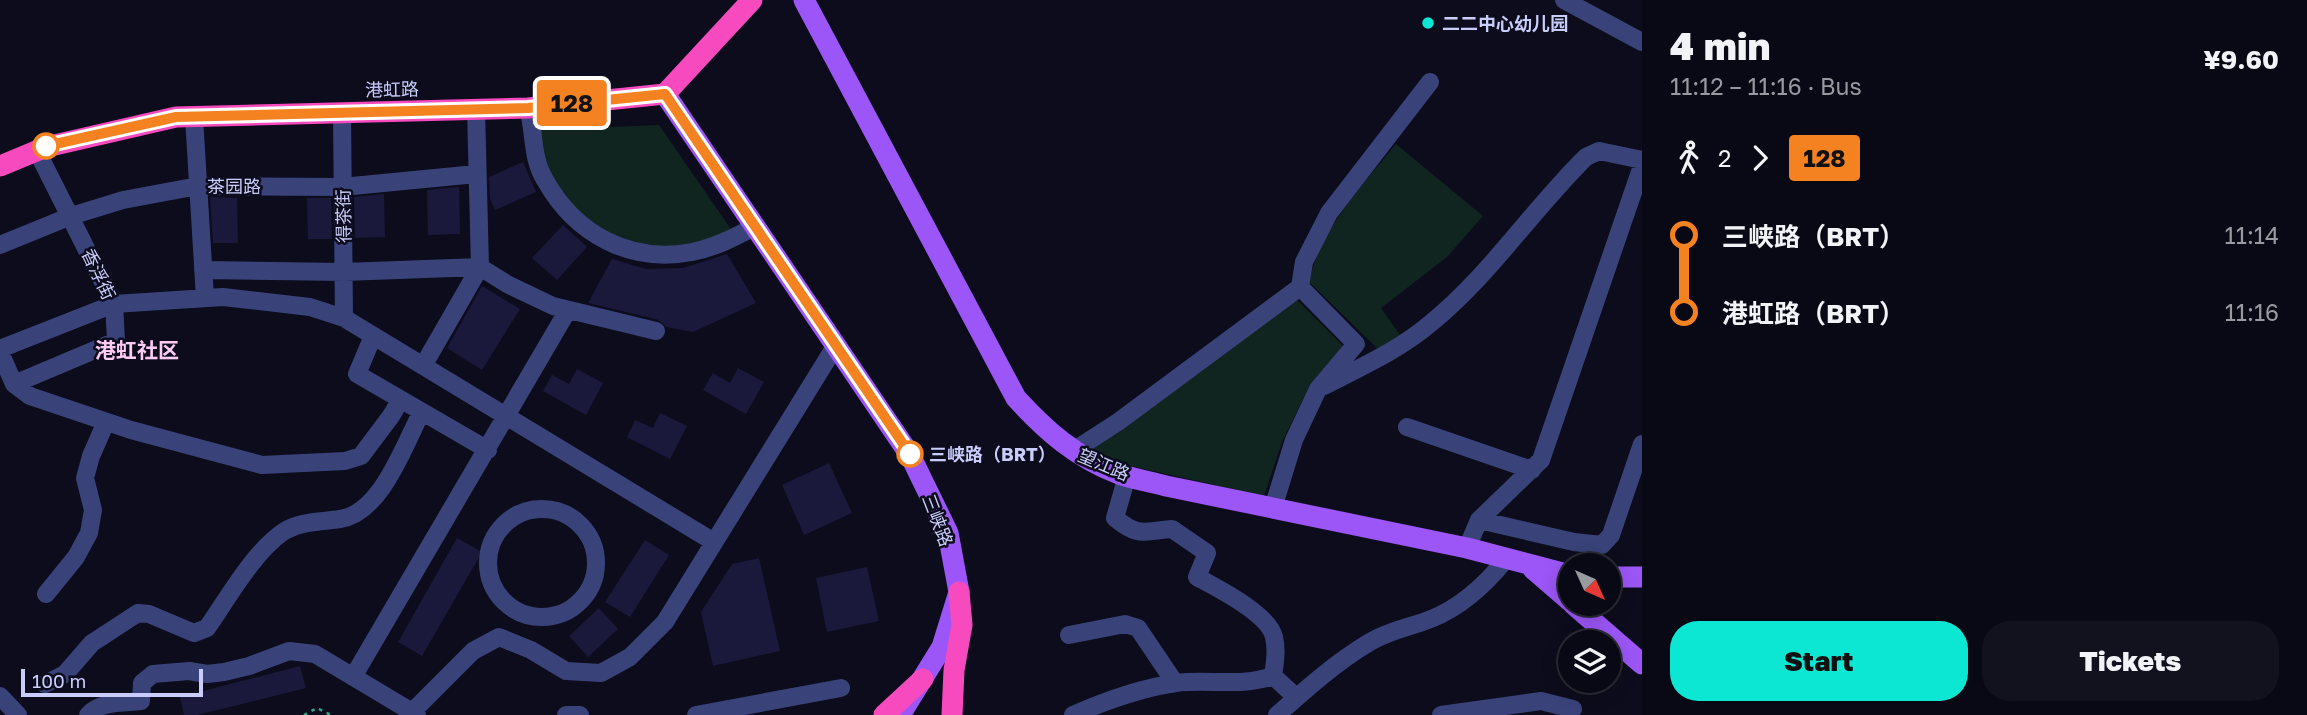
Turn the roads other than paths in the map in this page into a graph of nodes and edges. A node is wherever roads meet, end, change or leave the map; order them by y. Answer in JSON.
{"nodes":[{"id":1,"x":752,"y":0,"type":"edge"},
{"id":2,"x":804,"y":0,"type":"edge"},
{"id":3,"x":1564,"y":0,"type":"edge"},
{"id":4,"x":1642,"y":42,"type":"edge"},
{"id":5,"x":1430,"y":82,"type":"dead end"},
{"id":6,"x":665,"y":94,"type":"junction"},
{"id":7,"x":528,"y":108,"type":"junction"},
{"id":8,"x":476,"y":109,"type":"junction"},
{"id":9,"x":342,"y":113,"type":"junction"},
{"id":10,"x":194,"y":117,"type":"junction"},
{"id":11,"x":37,"y":150,"type":"junction"},
{"id":12,"x":1642,"y":160,"type":"edge"},
{"id":13,"x":0,"y":166,"type":"edge"},
{"id":14,"x":1642,"y":166,"type":"edge"},
{"id":15,"x":476,"y":174,"type":"junction"},
{"id":16,"x":198,"y":186,"type":"junction"},
{"id":17,"x":342,"y":187,"type":"junction"},
{"id":18,"x":71,"y":216,"type":"junction"},
{"id":19,"x":756,"y":226,"type":"junction"},
{"id":20,"x":0,"y":245,"type":"edge"},
{"id":21,"x":480,"y":267,"type":"junction"},
{"id":22,"x":204,"y":270,"type":"junction"},
{"id":23,"x":344,"y":272,"type":"junction"},
{"id":24,"x":1300,"y":287,"type":"junction"},
{"id":25,"x":205,"y":298,"type":"junction"},
{"id":26,"x":114,"y":304,"type":"junction"},
{"id":27,"x":568,"y":310,"type":"junction"},
{"id":28,"x":344,"y":318,"type":"junction"},
{"id":29,"x":656,"y":331,"type":"dead end"},
{"id":30,"x":373,"y":336,"type":"junction"},
{"id":31,"x":1356,"y":344,"type":"junction"},
{"id":32,"x":836,"y":345,"type":"junction"},
{"id":33,"x":0,"y":350,"type":"edge"},
{"id":34,"x":1373,"y":361,"type":"junction"},
{"id":35,"x":423,"y":366,"type":"junction"},
{"id":36,"x":14,"y":384,"type":"junction"},
{"id":37,"x":1318,"y":389,"type":"junction"},
{"id":38,"x":400,"y":401,"type":"junction"},
{"id":39,"x":421,"y":413,"type":"junction"},
{"id":40,"x":508,"y":416,"type":"junction"},
{"id":41,"x":106,"y":422,"type":"junction"},
{"id":42,"x":1407,"y":427,"type":"dead end"},
{"id":43,"x":1642,"y":444,"type":"edge"},
{"id":44,"x":488,"y":450,"type":"junction"},
{"id":45,"x":1073,"y":451,"type":"junction"},
{"id":46,"x":1532,"y":470,"type":"junction"},
{"id":47,"x":1127,"y":475,"type":"junction"},
{"id":48,"x":1273,"y":508,"type":"junction"},
{"id":49,"x":1479,"y":520,"type":"junction"},
{"id":50,"x":714,"y":542,"type":"junction"},
{"id":51,"x":1467,"y":548,"type":"junction"},
{"id":52,"x":1506,"y":559,"type":"junction"},
{"id":53,"x":1529,"y":565,"type":"junction"},
{"id":54,"x":1558,"y":572,"type":"edge"},
{"id":55,"x":1621,"y":577,"type":"edge"},
{"id":56,"x":1642,"y":577,"type":"edge"},
{"id":57,"x":1558,"y":591,"type":"edge"},
{"id":58,"x":959,"y":592,"type":"junction"},
{"id":59,"x":46,"y":594,"type":"dead end"},
{"id":60,"x":513,"y":610,"type":"junction"},
{"id":61,"x":1587,"y":616,"type":"edge"},
{"id":62,"x":1069,"y":635,"type":"dead end"},
{"id":63,"x":499,"y":637,"type":"junction"},
{"id":64,"x":1642,"y":664,"type":"edge"},
{"id":65,"x":1273,"y":676,"type":"junction"},
{"id":66,"x":353,"y":677,"type":"junction"},
{"id":67,"x":923,"y":679,"type":"junction"},
{"id":68,"x":1175,"y":683,"type":"junction"},
{"id":69,"x":45,"y":684,"type":"dead end"},
{"id":70,"x":841,"y":688,"type":"dead end"},
{"id":71,"x":0,"y":696,"type":"edge"},
{"id":72,"x":1296,"y":698,"type":"junction"},
{"id":73,"x":143,"y":708,"type":"edge"},
{"id":74,"x":1573,"y":709,"type":"dead end"},
{"id":75,"x":413,"y":714,"type":"edge"},
{"id":76,"x":18,"y":715,"type":"edge"},
{"id":77,"x":88,"y":715,"type":"edge"},
{"id":78,"x":566,"y":715,"type":"edge"},
{"id":79,"x":580,"y":715,"type":"edge"},
{"id":80,"x":696,"y":715,"type":"edge"},
{"id":81,"x":884,"y":715,"type":"edge"},
{"id":82,"x":900,"y":715,"type":"edge"},
{"id":83,"x":953,"y":715,"type":"edge"},
{"id":84,"x":1073,"y":715,"type":"edge"},
{"id":85,"x":1277,"y":715,"type":"edge"},
{"id":86,"x":1441,"y":715,"type":"edge"}],
"edges":[{"from":1,"to":6,"type":"highway"},
{"from":2,"to":45,"type":"main road","name":"望江路"},
{"from":3,"to":4,"type":"street"},
{"from":5,"to":24,"type":"street"},
{"from":6,"to":7,"type":"highway","name":"港虹路"},
{"from":6,"to":19,"type":"main road","name":"三峡路"},
{"from":7,"to":8,"type":"highway","name":"港虹路"},
{"from":7,"to":19,"type":"street"},
{"from":8,"to":9,"type":"highway","name":"港虹路"},
{"from":8,"to":15,"type":"street"},
{"from":9,"to":10,"type":"highway","name":"港虹路"},
{"from":9,"to":17,"type":"street","name":"得茶街"},
{"from":10,"to":11,"type":"highway","name":"港虹路"},
{"from":10,"to":16,"type":"street"},
{"from":11,"to":13,"type":"highway","name":"港虹路"},
{"from":11,"to":18,"type":"street","name":"香浮街"},
{"from":12,"to":34,"type":"street"},
{"from":14,"to":46,"type":"street"},
{"from":15,"to":17,"type":"street","name":"茶园路"},
{"from":15,"to":21,"type":"street"},
{"from":16,"to":17,"type":"street","name":"茶园路"},
{"from":16,"to":18,"type":"street","name":"茶园路"},
{"from":16,"to":22,"type":"street"},
{"from":17,"to":23,"type":"street","name":"得茶街"},
{"from":18,"to":20,"type":"street","name":"茶园路"},
{"from":18,"to":26,"type":"street","name":"香浮街"},
{"from":19,"to":32,"type":"main road","name":"三峡路"},
{"from":21,"to":23,"type":"street"},
{"from":21,"to":27,"type":"street"},
{"from":21,"to":35,"type":"street"},
{"from":22,"to":23,"type":"street"},
{"from":22,"to":25,"type":"street"},
{"from":23,"to":28,"type":"street","name":"得茶街"},
{"from":24,"to":31,"type":"street"},
{"from":24,"to":45,"type":"street"},
{"from":25,"to":26,"type":"street"},
{"from":25,"to":28,"type":"street"},
{"from":26,"to":33,"type":"street"},
{"from":26,"to":36,"type":"street","name":"香浮街"},
{"from":27,"to":29,"type":"street"},
{"from":27,"to":40,"type":"street"},
{"from":28,"to":30,"type":"street"},
{"from":30,"to":35,"type":"street"},
{"from":30,"to":38,"type":"street"},
{"from":31,"to":34,"type":"street"},
{"from":31,"to":37,"type":"street"},
{"from":32,"to":50,"type":"street"},
{"from":32,"to":58,"type":"main road","name":"三峡路"},
{"from":33,"to":36,"type":"street"},
{"from":34,"to":37,"type":"street"},
{"from":35,"to":40,"type":"street"},
{"from":36,"to":41,"type":"street"},
{"from":37,"to":48,"type":"street"},
{"from":38,"to":39,"type":"street"},
{"from":38,"to":41,"type":"street"},
{"from":39,"to":44,"type":"street"},
{"from":39,"to":69,"type":"street"},
{"from":40,"to":44,"type":"street"},
{"from":40,"to":50,"type":"street"},
{"from":41,"to":59,"type":"street"},
{"from":42,"to":46,"type":"street"},
{"from":43,"to":49,"type":"street"},
{"from":44,"to":66,"type":"street"},
{"from":45,"to":47,"type":"main road","name":"望江路"},
{"from":46,"to":49,"type":"street"},
{"from":47,"to":48,"type":"main road","name":"望江路"},
{"from":47,"to":65,"type":"street"},
{"from":48,"to":51,"type":"main road","name":"望江路"},
{"from":49,"to":51,"type":"street"},
{"from":50,"to":63,"type":"street"},
{"from":51,"to":52,"type":"main road","name":"望江路"},
{"from":52,"to":53,"type":"main road","name":"望江路"},
{"from":52,"to":72,"type":"street"},
{"from":53,"to":54,"type":"main road","name":"望江路"},
{"from":53,"to":57,"type":"main road"},
{"from":55,"to":56,"type":"main road"},
{"from":58,"to":67,"type":"main road","name":"三峡路"},
{"from":58,"to":83,"type":"highway"},
{"from":60,"to":60,"type":"street"},
{"from":60,"to":63,"type":"street"},
{"from":61,"to":64,"type":"main road"},
{"from":62,"to":68,"type":"street"},
{"from":63,"to":75,"type":"street"},
{"from":65,"to":68,"type":"street"},
{"from":65,"to":72,"type":"street"},
{"from":66,"to":73,"type":"street"},
{"from":66,"to":75,"type":"street"},
{"from":67,"to":81,"type":"highway"},
{"from":67,"to":82,"type":"main road","name":"三峡路"},
{"from":68,"to":84,"type":"street"},
{"from":70,"to":80,"type":"street"},
{"from":71,"to":76,"type":"street"},
{"from":72,"to":85,"type":"street"},
{"from":73,"to":77,"type":"street"},
{"from":74,"to":86,"type":"street"},
{"from":78,"to":79,"type":"street"}]}
